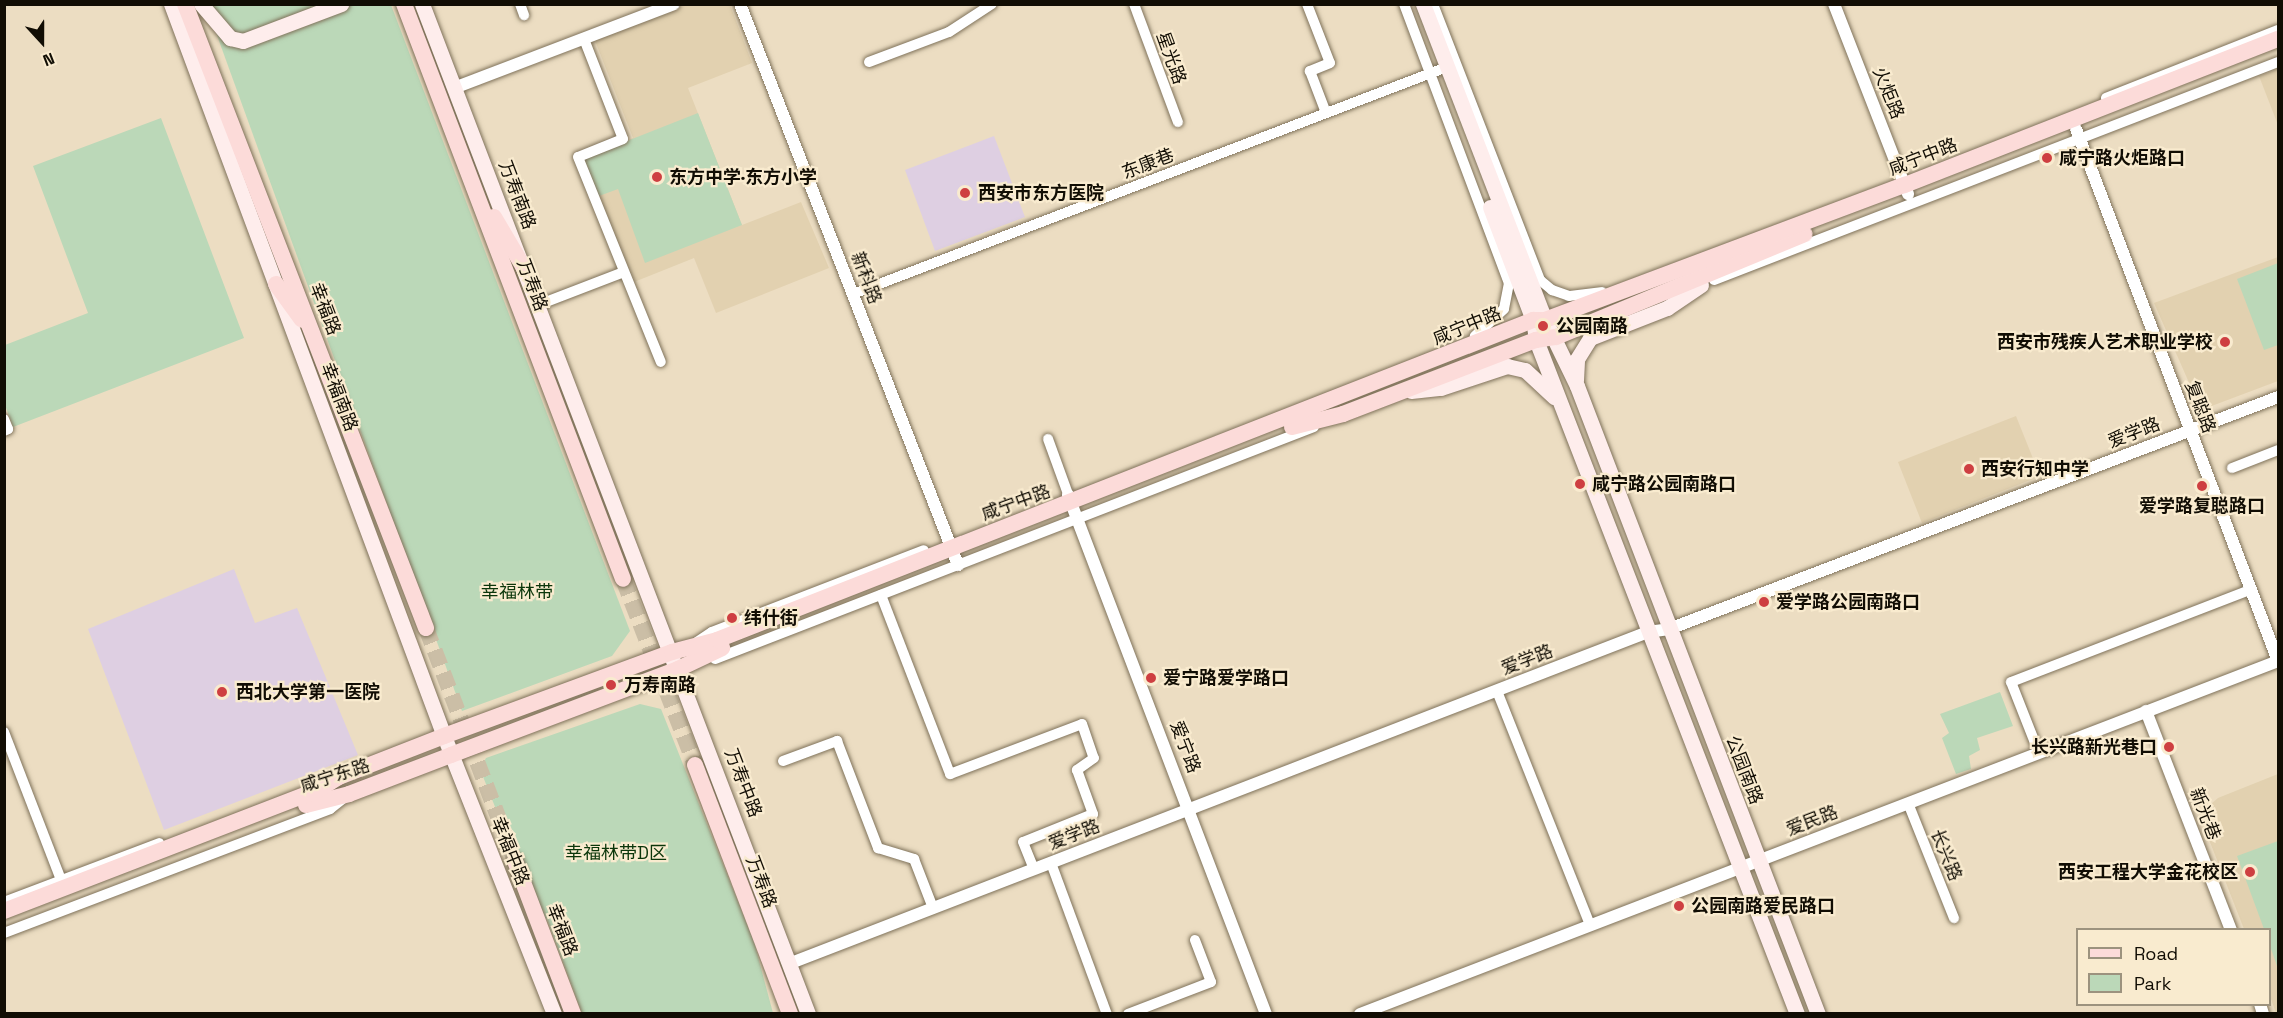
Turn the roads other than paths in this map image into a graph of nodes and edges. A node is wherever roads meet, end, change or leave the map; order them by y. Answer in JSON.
{"nodes":[{"id":1,"x":171,"y":4,"type":"edge"},
{"id":2,"x":184,"y":4,"type":"edge"},
{"id":3,"x":201,"y":4,"type":"edge"},
{"id":4,"x":341,"y":4,"type":"edge"},
{"id":5,"x":404,"y":4,"type":"edge"},
{"id":6,"x":422,"y":4,"type":"edge"},
{"id":7,"x":674,"y":4,"type":"edge"},
{"id":8,"x":740,"y":4,"type":"edge"},
{"id":9,"x":1134,"y":4,"type":"edge"},
{"id":10,"x":1307,"y":4,"type":"edge"},
{"id":11,"x":1404,"y":4,"type":"edge"},
{"id":12,"x":1413,"y":4,"type":"edge"},
{"id":13,"x":1423,"y":4,"type":"edge"},
{"id":14,"x":1433,"y":4,"type":"edge"},
{"id":15,"x":1834,"y":4,"type":"edge"},
{"id":16,"x":986,"y":6,"type":"edge"},
{"id":17,"x":2278,"y":30,"type":"edge"},
{"id":18,"x":584,"y":39,"type":"junction"},
{"id":19,"x":2278,"y":39,"type":"edge"},
{"id":20,"x":2278,"y":49,"type":"edge"},
{"id":21,"x":870,"y":62,"type":"dead end"},
{"id":22,"x":2278,"y":62,"type":"edge"},
{"id":23,"x":1443,"y":69,"type":"junction"},
{"id":24,"x":454,"y":88,"type":"junction"},
{"id":25,"x":1326,"y":114,"type":"junction"},
{"id":26,"x":1178,"y":122,"type":"dead end"},
{"id":27,"x":2078,"y":134,"type":"junction"},
{"id":28,"x":469,"y":174,"type":"junction"},
{"id":29,"x":1905,"y":185,"type":"junction"},
{"id":30,"x":524,"y":268,"type":"junction"},
{"id":31,"x":624,"y":272,"type":"junction"},
{"id":32,"x":276,"y":284,"type":"junction"},
{"id":33,"x":1701,"y":285,"type":"junction"},
{"id":34,"x":1626,"y":288,"type":"junction"},
{"id":35,"x":1667,"y":293,"type":"junction"},
{"id":36,"x":853,"y":294,"type":"junction"},
{"id":37,"x":538,"y":305,"type":"junction"},
{"id":38,"x":1539,"y":320,"type":"junction"},
{"id":39,"x":315,"y":336,"type":"junction"},
{"id":40,"x":1475,"y":336,"type":"junction"},
{"id":41,"x":1494,"y":336,"type":"junction"},
{"id":42,"x":1556,"y":337,"type":"junction"},
{"id":43,"x":1536,"y":340,"type":"junction"},
{"id":44,"x":661,"y":363,"type":"dead end"},
{"id":45,"x":1577,"y":386,"type":"junction"},
{"id":46,"x":1399,"y":393,"type":"junction"},
{"id":47,"x":2278,"y":397,"type":"edge"},
{"id":48,"x":1563,"y":409,"type":"junction"},
{"id":49,"x":4,"y":419,"type":"edge"},
{"id":50,"x":4,"y":431,"type":"edge"},
{"id":51,"x":2190,"y":431,"type":"junction"},
{"id":52,"x":1048,"y":439,"type":"dead end"},
{"id":53,"x":2278,"y":450,"type":"edge"},
{"id":54,"x":2232,"y":468,"type":"dead end"},
{"id":55,"x":1073,"y":507,"type":"junction"},
{"id":56,"x":954,"y":553,"type":"junction"},
{"id":57,"x":623,"y":579,"type":"tunnel mouth"},
{"id":58,"x":2250,"y":590,"type":"junction"},
{"id":59,"x":881,"y":595,"type":"junction"},
{"id":60,"x":426,"y":628,"type":"tunnel mouth"},
{"id":61,"x":1669,"y":629,"type":"junction"},
{"id":62,"x":1648,"y":632,"type":"junction"},
{"id":63,"x":672,"y":652,"type":"junction"},
{"id":64,"x":2278,"y":662,"type":"edge"},
{"id":65,"x":678,"y":669,"type":"junction"},
{"id":66,"x":1497,"y":692,"type":"junction"},
{"id":67,"x":2146,"y":711,"type":"junction"},
{"id":68,"x":4,"y":732,"type":"edge"},
{"id":69,"x":444,"y":736,"type":"junction"},
{"id":70,"x":2039,"y":753,"type":"junction"},
{"id":71,"x":451,"y":755,"type":"junction"},
{"id":72,"x":783,"y":761,"type":"dead end"},
{"id":73,"x":695,"y":765,"type":"tunnel mouth"},
{"id":74,"x":339,"y":777,"type":"junction"},
{"id":75,"x":349,"y":794,"type":"junction"},
{"id":76,"x":1908,"y":803,"type":"junction"},
{"id":77,"x":1190,"y":809,"type":"junction"},
{"id":78,"x":515,"y":861,"type":"tunnel mouth"},
{"id":79,"x":1758,"y":861,"type":"junction"},
{"id":80,"x":1051,"y":863,"type":"junction"},
{"id":81,"x":1741,"y":868,"type":"junction"},
{"id":82,"x":1034,"y":869,"type":"junction"},
{"id":83,"x":61,"y":880,"type":"junction"},
{"id":84,"x":4,"y":902,"type":"edge"},
{"id":85,"x":933,"y":908,"type":"junction"},
{"id":86,"x":4,"y":911,"type":"edge"},
{"id":87,"x":1954,"y":918,"type":"dead end"},
{"id":88,"x":4,"y":920,"type":"edge"},
{"id":89,"x":1590,"y":925,"type":"junction"},
{"id":90,"x":2230,"y":928,"type":"edge"},
{"id":91,"x":4,"y":933,"type":"edge"},
{"id":92,"x":1195,"y":940,"type":"dead end"},
{"id":93,"x":791,"y":963,"type":"junction"},
{"id":94,"x":554,"y":1014,"type":"edge"},
{"id":95,"x":573,"y":1014,"type":"edge"},
{"id":96,"x":790,"y":1014,"type":"edge"},
{"id":97,"x":808,"y":1014,"type":"edge"},
{"id":98,"x":1107,"y":1014,"type":"edge"},
{"id":99,"x":1128,"y":1014,"type":"edge"},
{"id":100,"x":1266,"y":1014,"type":"edge"},
{"id":101,"x":1360,"y":1014,"type":"edge"},
{"id":102,"x":1797,"y":1014,"type":"edge"},
{"id":103,"x":1818,"y":1014,"type":"edge"}],
"edges":[{"from":1,"to":32,"type":"main road","name":"幸福南路"},
{"from":2,"to":39,"type":"main road","name":"幸福路"},
{"from":3,"to":4,"type":"main road"},
{"from":5,"to":28,"type":"main road","name":"万寿路"},
{"from":6,"to":24,"type":"main road","name":"万寿南路"},
{"from":7,"to":18,"type":"street"},
{"from":8,"to":36,"type":"street","name":"新科路"},
{"from":9,"to":26,"type":"street","name":"星光路"},
{"from":10,"to":25,"type":"street"},
{"from":11,"to":23,"type":"street"},
{"from":12,"to":23,"type":"main road","name":"公园南路"},
{"from":13,"to":23,"type":"main road","name":"公园南路"},
{"from":14,"to":23,"type":"street"},
{"from":15,"to":29,"type":"street","name":"火炬路"},
{"from":16,"to":21,"type":"street"},
{"from":17,"to":29,"type":"street"},
{"from":18,"to":24,"type":"street"},
{"from":18,"to":31,"type":"street"},
{"from":19,"to":29,"type":"main road","name":"咸宁中路"},
{"from":20,"to":27,"type":"main road","name":"咸宁中路"},
{"from":22,"to":27,"type":"street"},
{"from":23,"to":25,"type":"street","name":"东康巷"},
{"from":23,"to":34,"type":"street"},
{"from":23,"to":38,"type":"main road","name":"公园南路"},
{"from":23,"to":40,"type":"street"},
{"from":24,"to":30,"type":"main road","name":"万寿南路"},
{"from":25,"to":36,"type":"street","name":"东康巷"},
{"from":27,"to":29,"type":"main road","name":"咸宁中路"},
{"from":27,"to":33,"type":"street"},
{"from":27,"to":51,"type":"street","name":"复聪路"},
{"from":28,"to":30,"type":"main road"},
{"from":28,"to":57,"type":"main road","name":"万寿路"},
{"from":29,"to":34,"type":"main road","name":"咸宁中路"},
{"from":29,"to":35,"type":"main road","name":"咸宁中路"},
{"from":30,"to":37,"type":"main road","name":"万寿南路"},
{"from":31,"to":37,"type":"street"},
{"from":31,"to":44,"type":"street"},
{"from":32,"to":39,"type":"main road"},
{"from":32,"to":69,"type":"main road","name":"幸福南路"},
{"from":33,"to":35,"type":"street"},
{"from":33,"to":45,"type":"main road"},
{"from":34,"to":38,"type":"main road","name":"咸宁中路"},
{"from":35,"to":42,"type":"main road","name":"咸宁中路"},
{"from":36,"to":56,"type":"street","name":"新科路"},
{"from":37,"to":63,"type":"main road","name":"万寿南路"},
{"from":38,"to":41,"type":"main road","name":"咸宁中路"},
{"from":38,"to":42,"type":"main road","name":"公园南路"},
{"from":38,"to":43,"type":"main road","name":"公园南路"},
{"from":39,"to":60,"type":"main road","name":"幸福路"},
{"from":40,"to":41,"type":"street"},
{"from":40,"to":55,"type":"street"},
{"from":41,"to":55,"type":"main road","name":"咸宁中路"},
{"from":42,"to":43,"type":"main road","name":"咸宁中路"},
{"from":42,"to":45,"type":"main road","name":"公园南路"},
{"from":43,"to":46,"type":"main road","name":"咸宁中路"},
{"from":43,"to":48,"type":"main road","name":"公园南路"},
{"from":45,"to":61,"type":"main road","name":"公园南路"},
{"from":46,"to":48,"type":"main road"},
{"from":46,"to":55,"type":"main road","name":"咸宁中路"},
{"from":47,"to":51,"type":"street","name":"爱学路"},
{"from":48,"to":62,"type":"main road","name":"公园南路"},
{"from":49,"to":50,"type":"street"},
{"from":51,"to":58,"type":"street","name":"复聪路"},
{"from":51,"to":61,"type":"street","name":"爱学路"},
{"from":52,"to":55,"type":"street"},
{"from":53,"to":54,"type":"street"},
{"from":55,"to":56,"type":"main road","name":"咸宁中路"},
{"from":55,"to":77,"type":"street","name":"爱宁路"},
{"from":56,"to":59,"type":"street"},
{"from":56,"to":63,"type":"main road","name":"咸宁中路"},
{"from":56,"to":65,"type":"main road","name":"咸宁中路"},
{"from":58,"to":64,"type":"street","name":"复聪路"},
{"from":58,"to":70,"type":"street"},
{"from":59,"to":65,"type":"street"},
{"from":59,"to":82,"type":"street"},
{"from":61,"to":62,"type":"street","name":"爱学路"},
{"from":61,"to":79,"type":"main road","name":"公园南路"},
{"from":62,"to":66,"type":"street","name":"爱学路"},
{"from":62,"to":81,"type":"main road","name":"公园南路"},
{"from":63,"to":65,"type":"main road","name":"万寿南路"},
{"from":63,"to":69,"type":"main road","name":"咸宁东路"},
{"from":64,"to":67,"type":"street","name":"爱民路"},
{"from":65,"to":71,"type":"main road","name":"咸宁东路"},
{"from":65,"to":93,"type":"main road","name":"万寿中路"},
{"from":66,"to":77,"type":"street","name":"爱学路"},
{"from":66,"to":89,"type":"street"},
{"from":67,"to":70,"type":"street","name":"爱民路"},
{"from":67,"to":90,"type":"street","name":"新光巷"},
{"from":68,"to":83,"type":"street"},
{"from":69,"to":71,"type":"main road","name":"幸福中路"},
{"from":69,"to":74,"type":"main road","name":"咸宁东路"},
{"from":70,"to":76,"type":"street","name":"爱民路"},
{"from":71,"to":75,"type":"main road","name":"咸宁东路"},
{"from":71,"to":94,"type":"main road","name":"幸福中路"},
{"from":72,"to":85,"type":"street"},
{"from":73,"to":96,"type":"main road","name":"万寿路"},
{"from":74,"to":83,"type":"street"},
{"from":74,"to":86,"type":"main road","name":"咸宁东路"},
{"from":75,"to":88,"type":"main road","name":"咸宁东路"},
{"from":75,"to":91,"type":"street"},
{"from":76,"to":79,"type":"street","name":"爱民路"},
{"from":76,"to":87,"type":"street","name":"长兴路"},
{"from":77,"to":80,"type":"street","name":"爱学路"},
{"from":77,"to":100,"type":"street","name":"爱宁路"},
{"from":78,"to":95,"type":"main road","name":"幸福路"},
{"from":79,"to":81,"type":"street","name":"爱民路"},
{"from":79,"to":103,"type":"main road","name":"公园南路"},
{"from":80,"to":82,"type":"street","name":"爱学路"},
{"from":80,"to":98,"type":"street"},
{"from":81,"to":89,"type":"street","name":"爱民路"},
{"from":81,"to":102,"type":"main road","name":"公园南路"},
{"from":82,"to":85,"type":"street","name":"爱学路"},
{"from":83,"to":84,"type":"street"},
{"from":85,"to":93,"type":"street","name":"爱学路"},
{"from":89,"to":101,"type":"street","name":"爱民路"},
{"from":92,"to":99,"type":"street"},
{"from":93,"to":97,"type":"main road","name":"万寿中路"}]}
